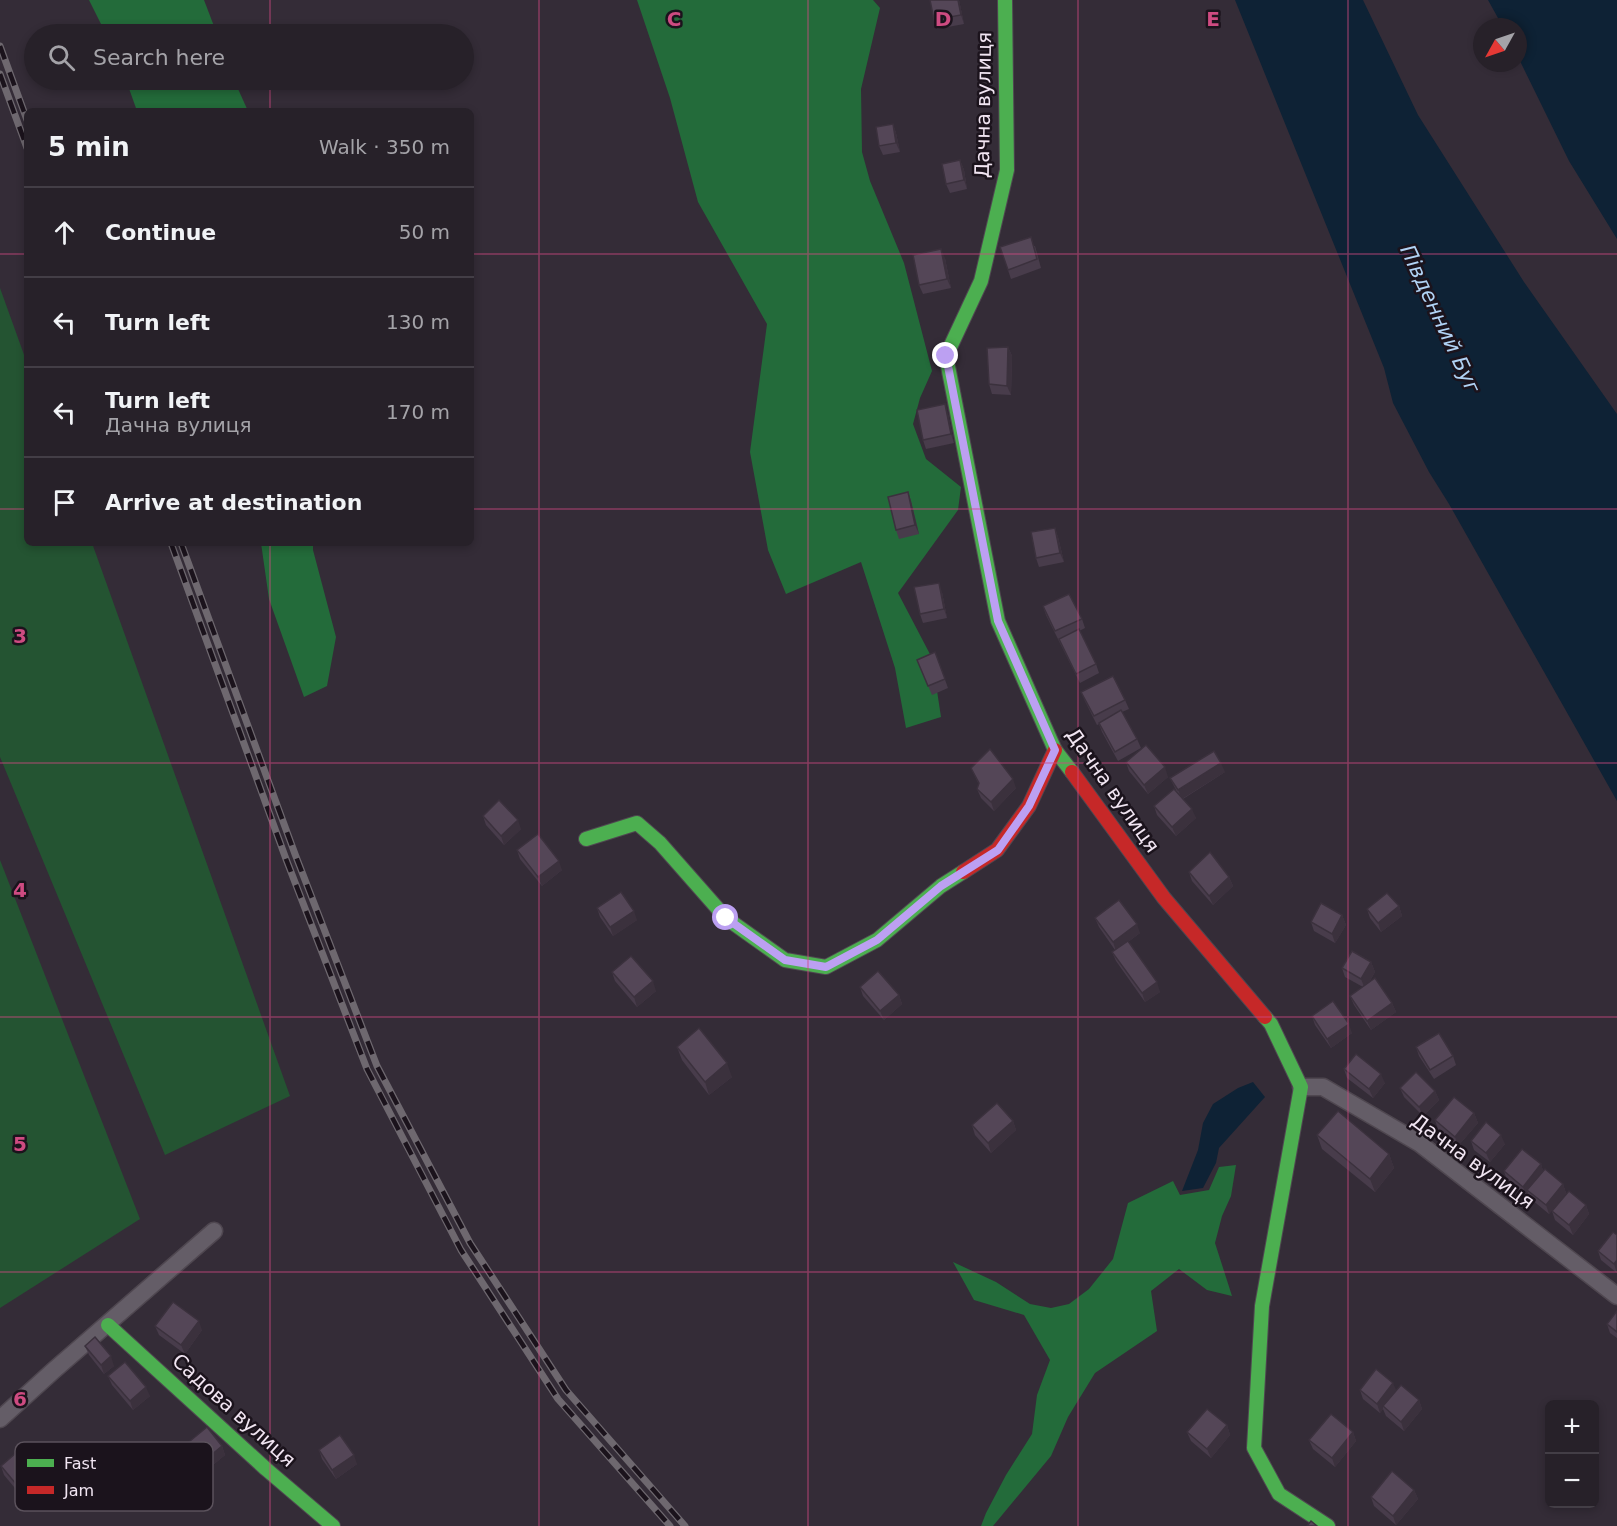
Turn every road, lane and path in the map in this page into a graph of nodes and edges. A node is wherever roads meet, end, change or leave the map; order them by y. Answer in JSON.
{"nodes":[{"id":1,"x":1005,"y":0,"type":"edge"},
{"id":2,"x":1055,"y":750,"type":"junction"},
{"id":3,"x":586,"y":839,"type":"dead end"},
{"id":4,"x":1300,"y":1087,"type":"junction"},
{"id":5,"x":214,"y":1231,"type":"dead end"},
{"id":6,"x":1617,"y":1296,"type":"edge"},
{"id":7,"x":108,"y":1325,"type":"junction"},
{"id":8,"x":0,"y":1419,"type":"edge"},
{"id":9,"x":333,"y":1526,"type":"edge"},
{"id":10,"x":1328,"y":1526,"type":"edge"}],
"edges":[{"from":1,"to":2,"type":"street","name":"Дачна вулиця"},
{"from":2,"to":3,"type":"street"},
{"from":2,"to":4,"type":"street","name":"Дачна вулиця"},
{"from":4,"to":6,"type":"street","name":"Дачна вулиця"},
{"from":4,"to":10,"type":"street"},
{"from":5,"to":7,"type":"street"},
{"from":7,"to":8,"type":"street"},
{"from":7,"to":9,"type":"street","name":"Садова вулиця"}]}
